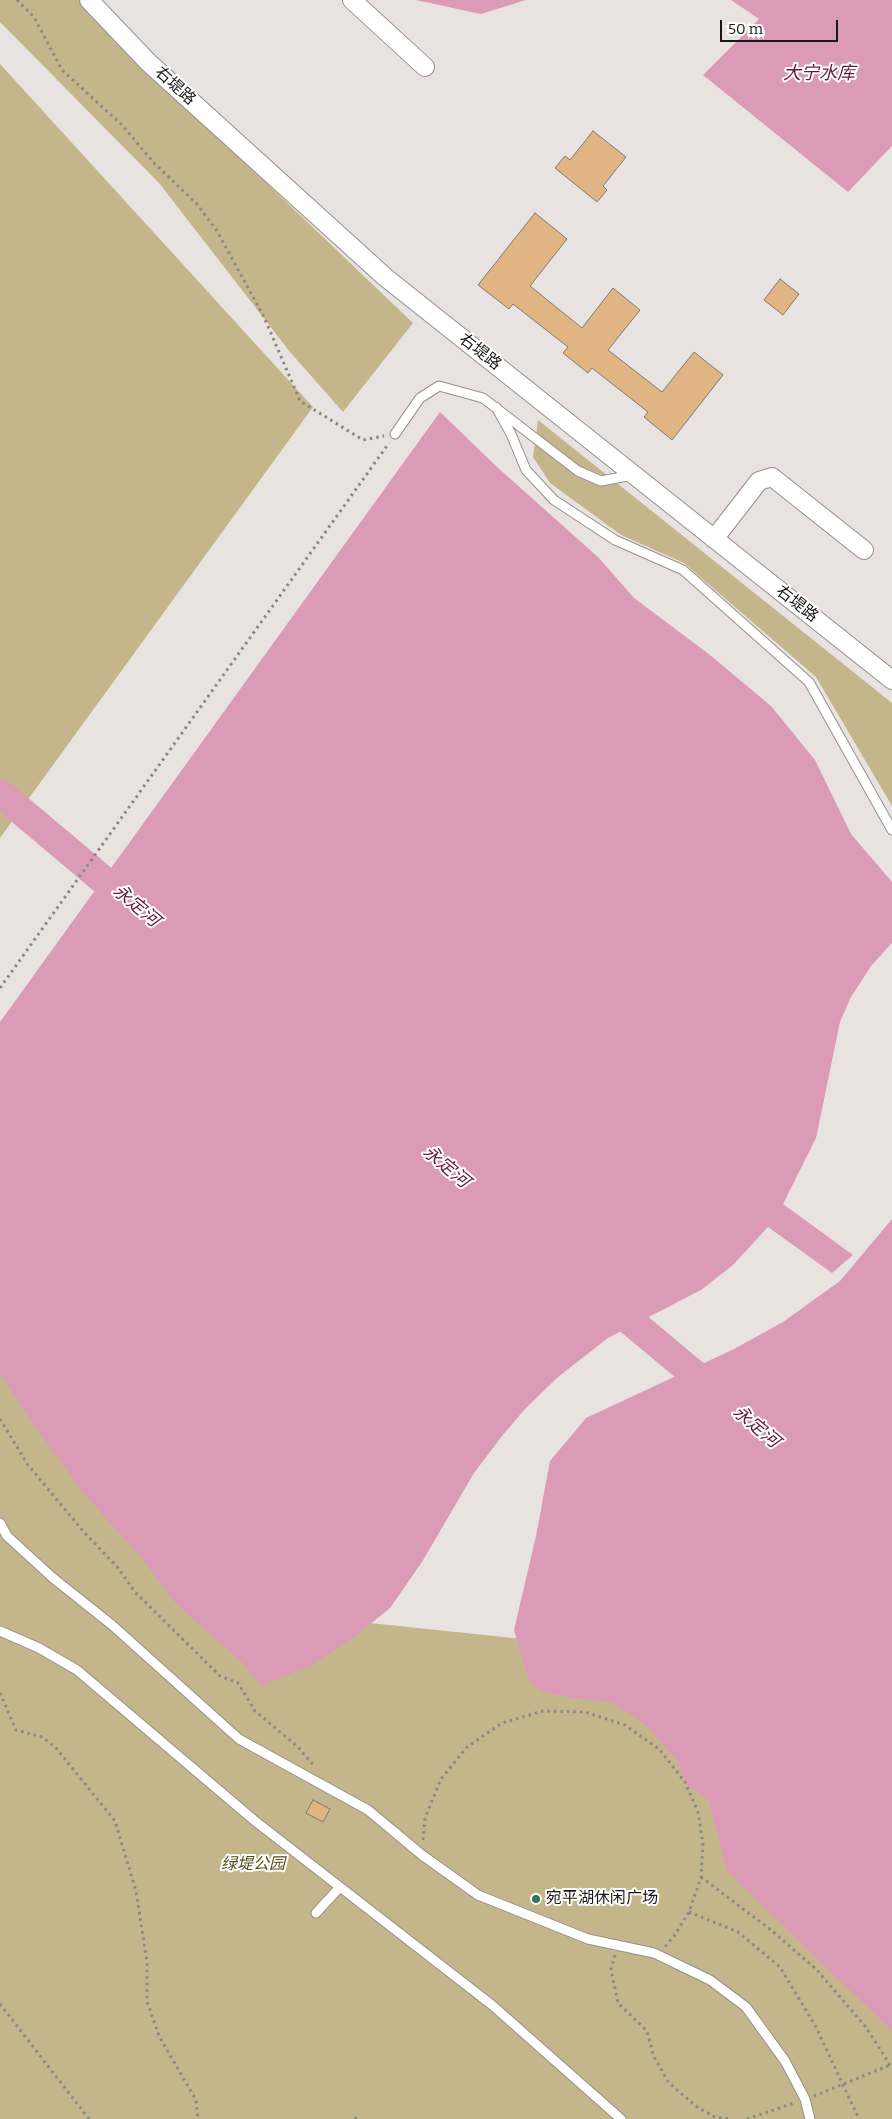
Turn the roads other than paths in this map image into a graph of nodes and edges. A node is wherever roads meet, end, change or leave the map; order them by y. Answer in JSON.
{"nodes":[{"id":1,"x":89,"y":0,"type":"edge"},
{"id":2,"x":352,"y":0,"type":"edge"},
{"id":3,"x":425,"y":67,"type":"dead end"},
{"id":4,"x":500,"y":412,"type":"junction"},
{"id":5,"x":395,"y":434,"type":"road end"},
{"id":6,"x":633,"y":475,"type":"junction"},
{"id":7,"x":714,"y":539,"type":"junction"},
{"id":8,"x":864,"y":550,"type":"dead end"},
{"id":9,"x":892,"y":680,"type":"edge"},
{"id":10,"x":892,"y":830,"type":"edge"},
{"id":11,"x":0,"y":1524,"type":"edge"},
{"id":12,"x":0,"y":1631,"type":"edge"},
{"id":13,"x":340,"y":1887,"type":"junction"},
{"id":14,"x":316,"y":1913,"type":"dead end"},
{"id":15,"x":621,"y":2119,"type":"edge"},
{"id":16,"x":810,"y":2119,"type":"edge"}],
"edges":[{"from":1,"to":6,"type":"street","name":"右堤路"},
{"from":2,"to":3,"type":"street"},
{"from":4,"to":5,"type":"lane"},
{"from":4,"to":6,"type":"lane"},
{"from":4,"to":10,"type":"lane"},
{"from":6,"to":7,"type":"street","name":"右堤路"},
{"from":7,"to":8,"type":"street"},
{"from":7,"to":9,"type":"street","name":"右堤路"},
{"from":11,"to":16,"type":"lane"},
{"from":12,"to":13,"type":"lane"},
{"from":13,"to":14,"type":"lane"},
{"from":13,"to":15,"type":"lane"}]}
